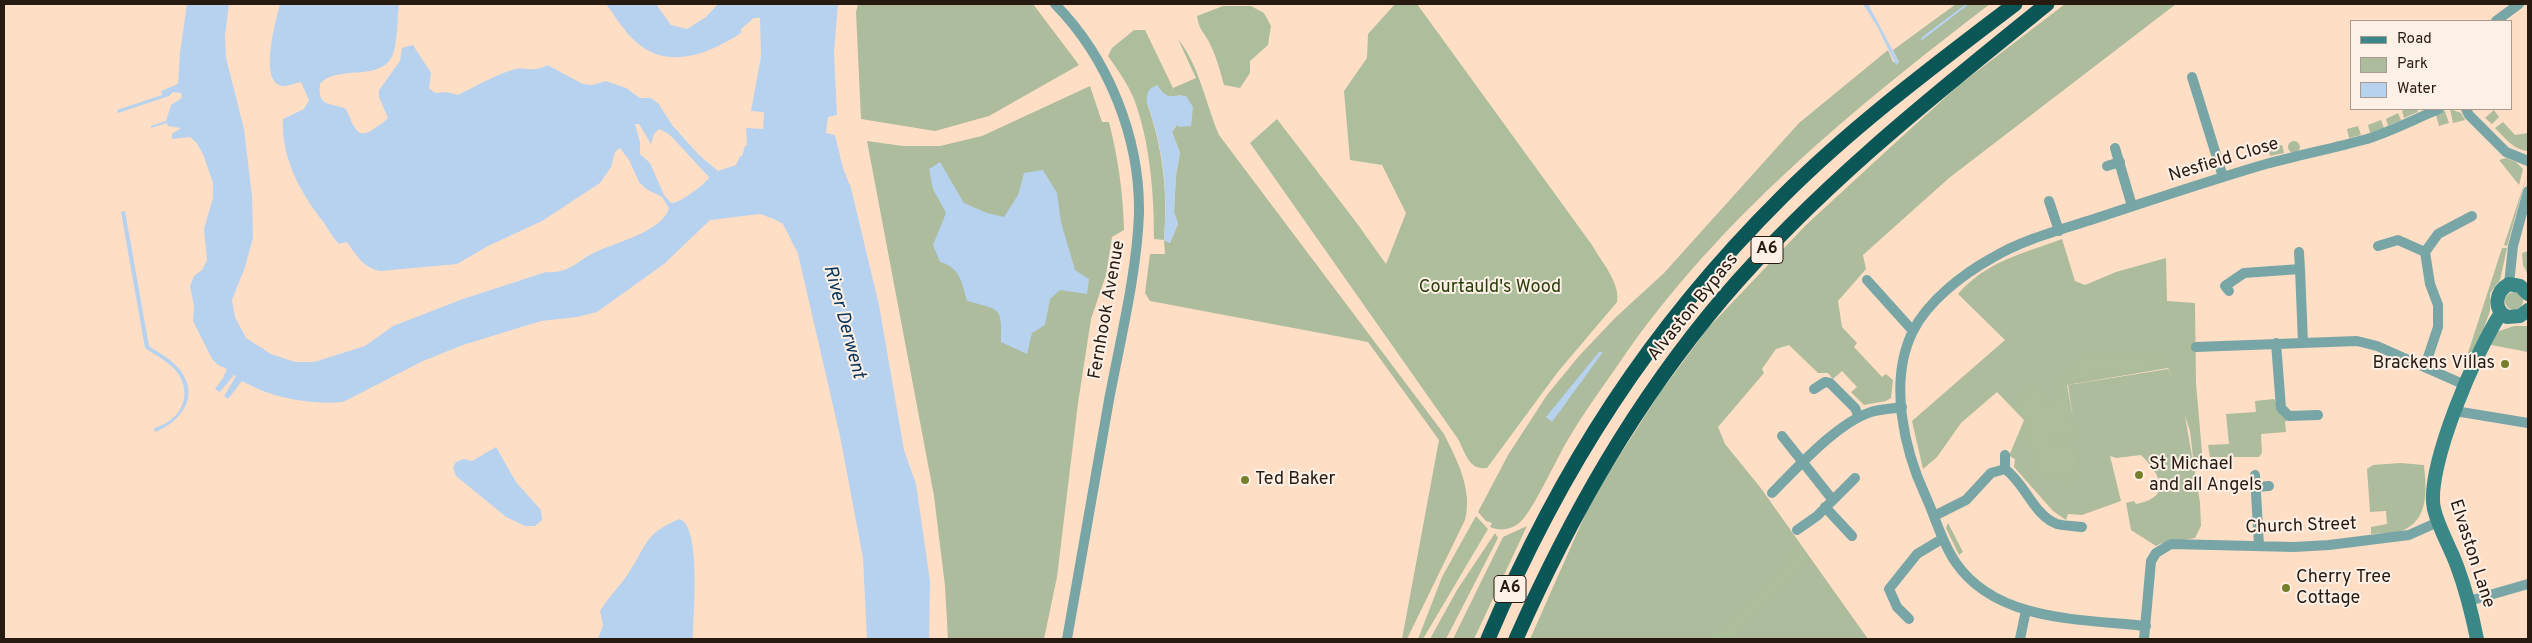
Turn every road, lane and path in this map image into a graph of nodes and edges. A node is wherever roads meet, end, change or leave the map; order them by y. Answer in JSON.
{"nodes":[{"id":1,"x":1055,"y":4,"type":"edge"},
{"id":2,"x":2015,"y":4,"type":"edge"},
{"id":3,"x":2047,"y":4,"type":"edge"},
{"id":4,"x":2519,"y":4,"type":"edge"},
{"id":5,"x":2507,"y":7,"type":"edge"},
{"id":6,"x":2497,"y":20,"type":"edge"},
{"id":7,"x":2192,"y":77,"type":"dead end"},
{"id":8,"x":2437,"y":110,"type":"edge"},
{"id":9,"x":2467,"y":110,"type":"edge"},
{"id":10,"x":2115,"y":148,"type":"dead end"},
{"id":11,"x":2120,"y":162,"type":"junction"},
{"id":12,"x":2528,"y":162,"type":"edge"},
{"id":13,"x":2107,"y":166,"type":"dead end"},
{"id":14,"x":2223,"y":177,"type":"junction"},
{"id":15,"x":2528,"y":191,"type":"edge"},
{"id":16,"x":2049,"y":201,"type":"dead end"},
{"id":17,"x":2132,"y":206,"type":"junction"},
{"id":18,"x":2472,"y":216,"type":"dead end"},
{"id":19,"x":2059,"y":231,"type":"junction"},
{"id":20,"x":2378,"y":246,"type":"dead end"},
{"id":21,"x":2299,"y":252,"type":"dead end"},
{"id":22,"x":2425,"y":252,"type":"junction"},
{"id":23,"x":2300,"y":268,"type":"junction"},
{"id":24,"x":1867,"y":280,"type":"dead end"},
{"id":25,"x":2509,"y":284,"type":"junction"},
{"id":26,"x":2229,"y":292,"type":"dead end"},
{"id":27,"x":2528,"y":294,"type":"edge"},
{"id":28,"x":2528,"y":310,"type":"edge"},
{"id":29,"x":2501,"y":312,"type":"junction"},
{"id":30,"x":1913,"y":331,"type":"junction"},
{"id":31,"x":2276,"y":343,"type":"junction"},
{"id":32,"x":2303,"y":343,"type":"junction"},
{"id":33,"x":2196,"y":348,"type":"dead end"},
{"id":34,"x":2425,"y":366,"type":"junction"},
{"id":35,"x":2465,"y":385,"type":"junction"},
{"id":36,"x":1814,"y":390,"type":"dead end"},
{"id":37,"x":1902,"y":407,"type":"junction"},
{"id":38,"x":2455,"y":411,"type":"junction"},
{"id":39,"x":2318,"y":415,"type":"dead end"},
{"id":40,"x":1860,"y":417,"type":"junction"},
{"id":41,"x":2528,"y":423,"type":"edge"},
{"id":42,"x":1782,"y":436,"type":"dead end"},
{"id":43,"x":2006,"y":455,"type":"dead end"},
{"id":44,"x":1802,"y":462,"type":"junction"},
{"id":45,"x":2005,"y":469,"type":"junction"},
{"id":46,"x":2255,"y":475,"type":"dead end"},
{"id":47,"x":1855,"y":478,"type":"dead end"},
{"id":48,"x":2256,"y":486,"type":"junction"},
{"id":49,"x":2269,"y":486,"type":"dead end"},
{"id":50,"x":1772,"y":493,"type":"dead end"},
{"id":51,"x":1829,"y":503,"type":"junction"},
{"id":52,"x":1934,"y":516,"type":"junction"},
{"id":53,"x":2438,"y":522,"type":"junction"},
{"id":54,"x":2082,"y":526,"type":"dead end"},
{"id":55,"x":1797,"y":530,"type":"dead end"},
{"id":56,"x":1852,"y":536,"type":"dead end"},
{"id":57,"x":1942,"y":539,"type":"junction"},
{"id":58,"x":2259,"y":546,"type":"junction"},
{"id":59,"x":2528,"y":584,"type":"edge"},
{"id":60,"x":2469,"y":601,"type":"junction"},
{"id":61,"x":2026,"y":610,"type":"junction"},
{"id":62,"x":1908,"y":619,"type":"dead end"},
{"id":63,"x":2146,"y":626,"type":"junction"},
{"id":64,"x":1067,"y":639,"type":"edge"},
{"id":65,"x":1488,"y":639,"type":"edge"},
{"id":66,"x":1516,"y":639,"type":"edge"},
{"id":67,"x":2020,"y":639,"type":"edge"},
{"id":68,"x":2144,"y":639,"type":"edge"},
{"id":69,"x":2477,"y":639,"type":"edge"}],
"edges":[{"from":1,"to":64,"type":"street","name":"Fernhook Avenue"},
{"from":2,"to":65,"type":"highway","name":"Alvaston Bypass","number":"A6"},
{"from":3,"to":66,"type":"highway","name":"Alvaston Bypass","number":"A6"},
{"from":4,"to":5,"type":"street"},
{"from":5,"to":6,"type":"street"},
{"from":7,"to":14,"type":"street"},
{"from":8,"to":14,"type":"street","name":"Nesfield Close"},
{"from":9,"to":12,"type":"street"},
{"from":10,"to":11,"type":"street"},
{"from":11,"to":13,"type":"street"},
{"from":11,"to":17,"type":"street"},
{"from":14,"to":17,"type":"street","name":"Nesfield Close"},
{"from":15,"to":25,"type":"street"},
{"from":16,"to":19,"type":"street"},
{"from":17,"to":19,"type":"street","name":"Nesfield Close"},
{"from":18,"to":22,"type":"street"},
{"from":19,"to":30,"type":"street","name":"Nesfield Close"},
{"from":20,"to":22,"type":"street"},
{"from":21,"to":23,"type":"street"},
{"from":22,"to":34,"type":"street"},
{"from":23,"to":26,"type":"street"},
{"from":23,"to":32,"type":"street"},
{"from":24,"to":30,"type":"street"},
{"from":25,"to":27,"type":"street"},
{"from":25,"to":29,"type":"street"},
{"from":28,"to":29,"type":"street"},
{"from":29,"to":35,"type":"street","name":"Elvaston Lane"},
{"from":30,"to":37,"type":"street"},
{"from":31,"to":32,"type":"street"},
{"from":31,"to":33,"type":"street"},
{"from":31,"to":39,"type":"street"},
{"from":32,"to":34,"type":"street"},
{"from":34,"to":35,"type":"street"},
{"from":35,"to":38,"type":"street","name":"Elvaston Lane"},
{"from":36,"to":40,"type":"street"},
{"from":37,"to":40,"type":"street"},
{"from":37,"to":52,"type":"street"},
{"from":38,"to":41,"type":"street"},
{"from":38,"to":53,"type":"street","name":"Elvaston Lane"},
{"from":40,"to":44,"type":"street"},
{"from":42,"to":44,"type":"street"},
{"from":43,"to":45,"type":"street"},
{"from":44,"to":50,"type":"street"},
{"from":44,"to":51,"type":"street"},
{"from":45,"to":52,"type":"street"},
{"from":45,"to":54,"type":"street"},
{"from":46,"to":48,"type":"street"},
{"from":47,"to":51,"type":"street"},
{"from":48,"to":49,"type":"street"},
{"from":48,"to":58,"type":"street"},
{"from":51,"to":55,"type":"street"},
{"from":51,"to":56,"type":"street"},
{"from":52,"to":57,"type":"street"},
{"from":53,"to":58,"type":"street","name":"Church Street"},
{"from":53,"to":60,"type":"street","name":"Elvaston Lane"},
{"from":57,"to":61,"type":"street"},
{"from":57,"to":62,"type":"street"},
{"from":58,"to":63,"type":"street","name":"Church Street"},
{"from":59,"to":60,"type":"street"},
{"from":60,"to":69,"type":"street","name":"Elvaston Lane"},
{"from":61,"to":63,"type":"street"},
{"from":61,"to":67,"type":"street"},
{"from":63,"to":68,"type":"street"}]}
